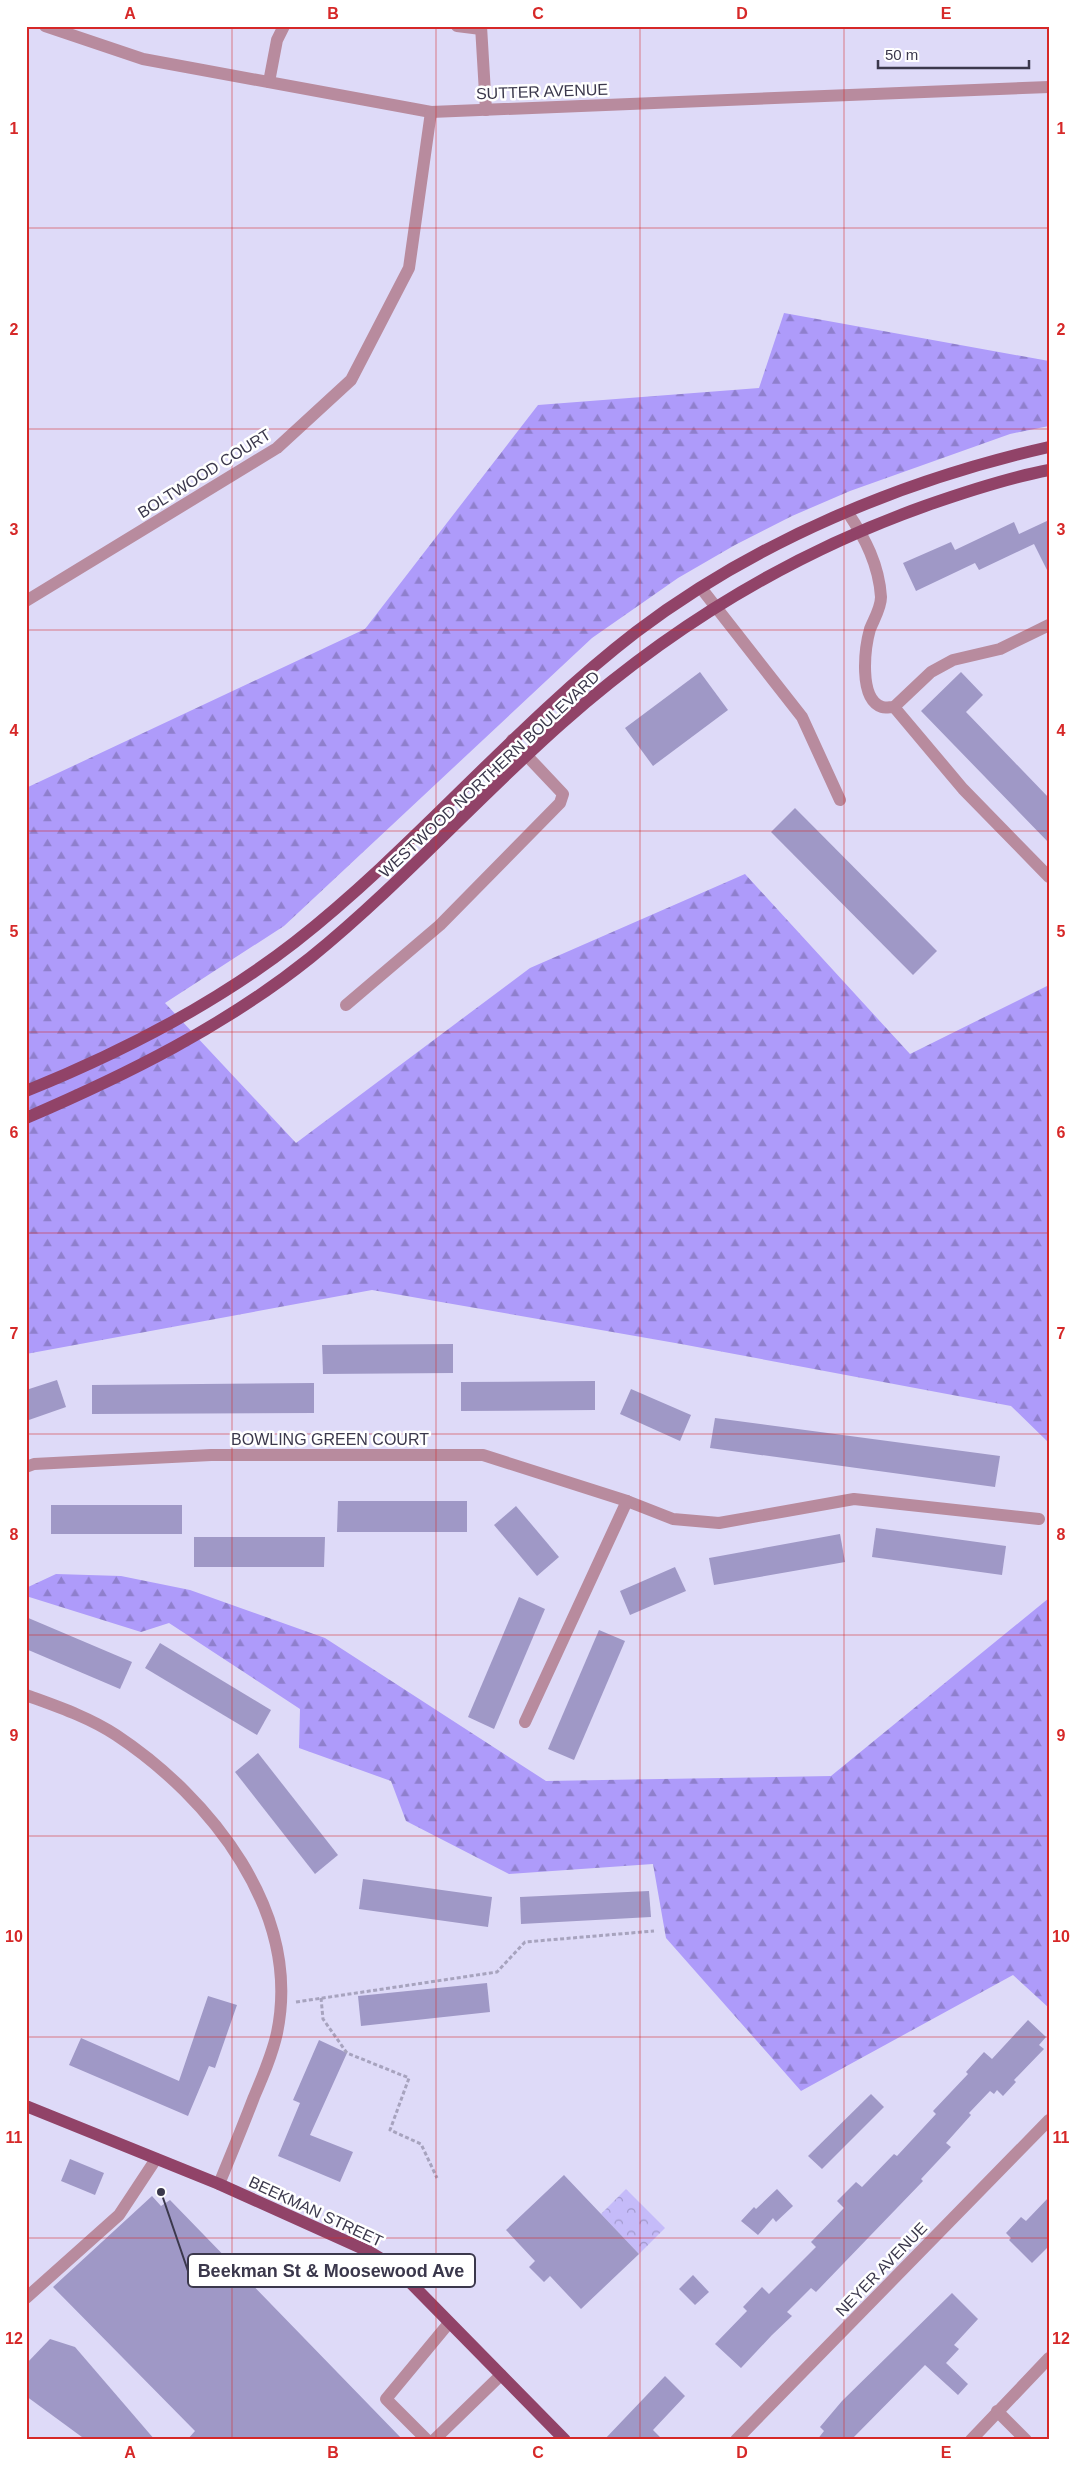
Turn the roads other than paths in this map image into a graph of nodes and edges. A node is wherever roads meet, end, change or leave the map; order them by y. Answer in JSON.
{"nodes":[{"id":1,"x":45,"y":26,"type":"edge"},
{"id":2,"x":284,"y":26,"type":"edge"},
{"id":3,"x":456,"y":26,"type":"edge"},
{"id":4,"x":481,"y":28,"type":"edge"},
{"id":5,"x":269,"y":82,"type":"junction"},
{"id":6,"x":1049,"y":87,"type":"edge"},
{"id":7,"x":486,"y":110,"type":"junction"},
{"id":8,"x":431,"y":112,"type":"junction"},
{"id":9,"x":1049,"y":446,"type":"edge"},
{"id":10,"x":1049,"y":470,"type":"edge"},
{"id":11,"x":848,"y":512,"type":"junction"},
{"id":12,"x":860,"y":530,"type":"junction"},
{"id":13,"x":701,"y":588,"type":"junction"},
{"id":14,"x":26,"y":602,"type":"edge"},
{"id":15,"x":716,"y":607,"type":"junction"},
{"id":16,"x":1049,"y":625,"type":"edge"},
{"id":17,"x":894,"y":707,"type":"junction"},
{"id":18,"x":512,"y":740,"type":"junction"},
{"id":19,"x":526,"y":756,"type":"junction"},
{"id":20,"x":840,"y":800,"type":"dead end"},
{"id":21,"x":1049,"y":877,"type":"edge"},
{"id":22,"x":346,"y":1004,"type":"dead end"},
{"id":23,"x":26,"y":1091,"type":"edge"},
{"id":24,"x":26,"y":1118,"type":"edge"},
{"id":25,"x":26,"y":1467,"type":"edge"},
{"id":26,"x":627,"y":1501,"type":"junction"},
{"id":27,"x":1039,"y":1519,"type":"dead end"},
{"id":28,"x":26,"y":1695,"type":"edge"},
{"id":29,"x":525,"y":1722,"type":"dead end"},
{"id":30,"x":26,"y":2106,"type":"edge"},
{"id":31,"x":1049,"y":2120,"type":"edge"},
{"id":32,"x":156,"y":2159,"type":"junction"},
{"id":33,"x":219,"y":2184,"type":"junction"},
{"id":34,"x":26,"y":2298,"type":"edge"},
{"id":35,"x":449,"y":2323,"type":"junction"},
{"id":36,"x":1049,"y":2358,"type":"edge"},
{"id":37,"x":501,"y":2375,"type":"junction"},
{"id":38,"x":997,"y":2412,"type":"junction"},
{"id":39,"x":427,"y":2440,"type":"edge"},
{"id":40,"x":434,"y":2440,"type":"edge"},
{"id":41,"x":565,"y":2440,"type":"edge"},
{"id":42,"x":736,"y":2440,"type":"edge"},
{"id":43,"x":971,"y":2440,"type":"edge"},
{"id":44,"x":1026,"y":2440,"type":"edge"}],
"edges":[{"from":1,"to":5,"type":"street","name":"SUTTER AVENUE"},
{"from":2,"to":5,"type":"street"},
{"from":3,"to":4,"type":"street"},
{"from":4,"to":7,"type":"street"},
{"from":5,"to":8,"type":"street","name":"SUTTER AVENUE"},
{"from":6,"to":7,"type":"street","name":"SUTTER AVENUE"},
{"from":7,"to":8,"type":"street","name":"SUTTER AVENUE"},
{"from":8,"to":14,"type":"street","name":"BOLTWOOD COURT"},
{"from":9,"to":11,"type":"main road","name":"WESTWOOD NORTHERN BOULEVARD"},
{"from":10,"to":12,"type":"main road","name":"WESTWOOD NORTHERN BOULEVARD"},
{"from":11,"to":12,"type":"street"},
{"from":11,"to":13,"type":"main road","name":"WESTWOOD NORTHERN BOULEVARD"},
{"from":12,"to":15,"type":"main road","name":"WESTWOOD NORTHERN BOULEVARD"},
{"from":12,"to":17,"type":"street"},
{"from":13,"to":15,"type":"street"},
{"from":13,"to":18,"type":"main road","name":"WESTWOOD NORTHERN BOULEVARD"},
{"from":15,"to":19,"type":"main road","name":"WESTWOOD NORTHERN BOULEVARD"},
{"from":15,"to":20,"type":"street"},
{"from":16,"to":17,"type":"street"},
{"from":17,"to":21,"type":"street"},
{"from":18,"to":19,"type":"street"},
{"from":18,"to":23,"type":"main road","name":"WESTWOOD NORTHERN BOULEVARD"},
{"from":19,"to":22,"type":"street"},
{"from":19,"to":24,"type":"main road","name":"WESTWOOD NORTHERN BOULEVARD"},
{"from":25,"to":26,"type":"street","name":"BOWLING GREEN COURT"},
{"from":26,"to":27,"type":"street","name":"BOWLING GREEN COURT"},
{"from":26,"to":29,"type":"street"},
{"from":28,"to":33,"type":"street"},
{"from":30,"to":32,"type":"main road","name":"BEEKMAN STREET"},
{"from":31,"to":42,"type":"street","name":"NEYER AVENUE"},
{"from":32,"to":33,"type":"main road","name":"BEEKMAN STREET"},
{"from":32,"to":34,"type":"street"},
{"from":33,"to":35,"type":"main road","name":"BEEKMAN STREET"},
{"from":35,"to":37,"type":"main road","name":"BEEKMAN STREET"},
{"from":35,"to":39,"type":"street"},
{"from":36,"to":38,"type":"street"},
{"from":37,"to":40,"type":"street"},
{"from":37,"to":41,"type":"main road","name":"BEEKMAN STREET"},
{"from":38,"to":43,"type":"street"},
{"from":38,"to":44,"type":"street"}]}
